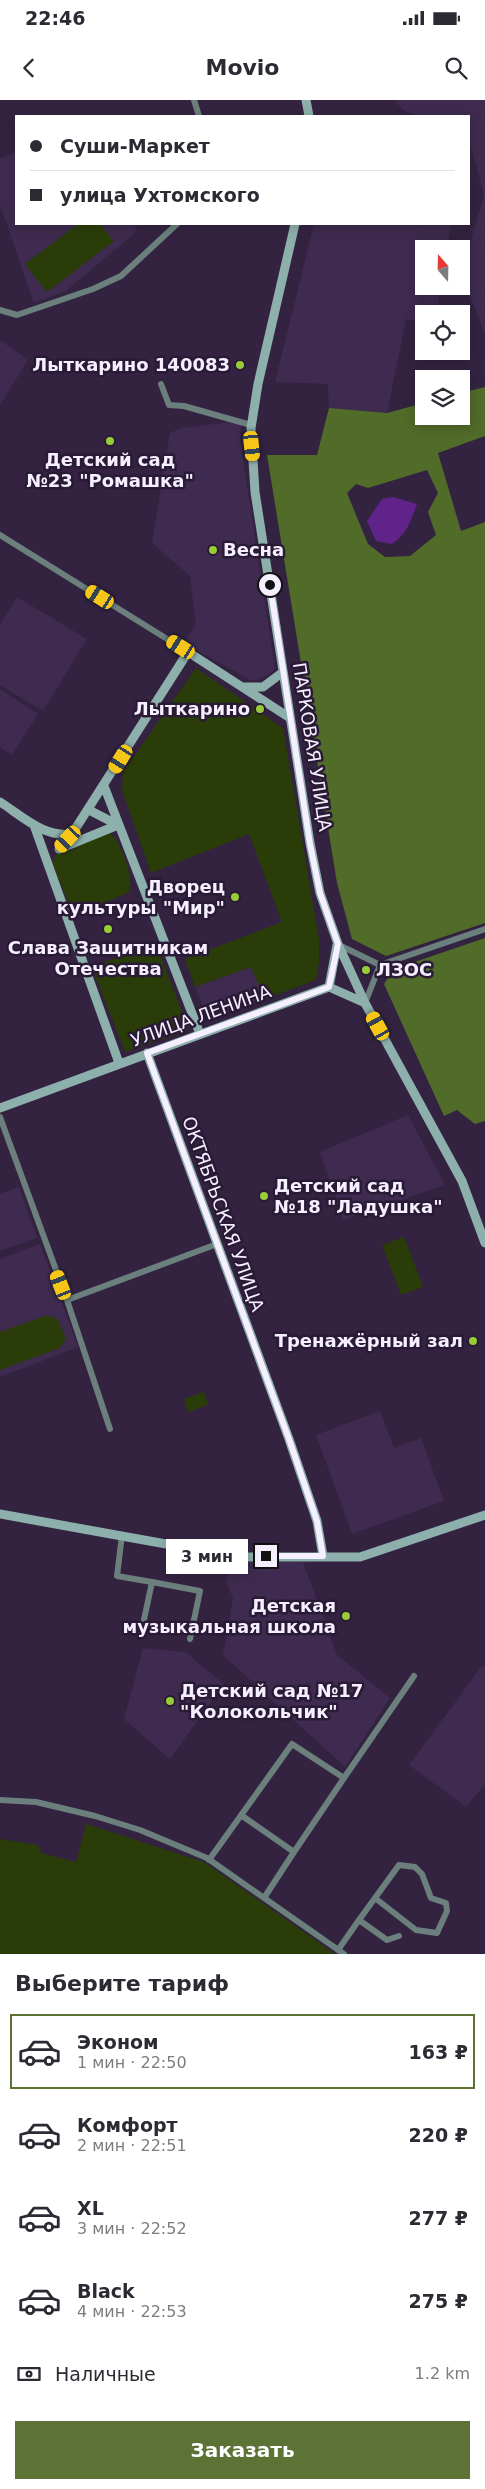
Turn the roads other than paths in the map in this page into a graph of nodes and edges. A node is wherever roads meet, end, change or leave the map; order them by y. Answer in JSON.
{"nodes":[{"id":1,"x":194,"y":100,"type":"edge"},
{"id":2,"x":306,"y":100,"type":"edge"},
{"id":3,"x":199,"y":115,"type":"edge"},
{"id":4,"x":309,"y":115,"type":"edge"},
{"id":5,"x":177,"y":225,"type":"edge"},
{"id":6,"x":295,"y":225,"type":"edge"},
{"id":7,"x":0,"y":310,"type":"edge"},
{"id":8,"x":161,"y":384,"type":"dead end"},
{"id":9,"x":251,"y":424,"type":"junction"},
{"id":10,"x":0,"y":535,"type":"edge"},
{"id":11,"x":188,"y":652,"type":"junction"},
{"id":12,"x":283,"y":672,"type":"junction"},
{"id":13,"x":242,"y":687,"type":"junction"},
{"id":14,"x":290,"y":718,"type":"junction"},
{"id":15,"x":104,"y":786,"type":"junction"},
{"id":16,"x":0,"y":802,"type":"edge"},
{"id":17,"x":89,"y":810,"type":"junction"},
{"id":18,"x":34,"y":825,"type":"junction"},
{"id":19,"x":118,"y":825,"type":"junction"},
{"id":20,"x":75,"y":832,"type":"junction"},
{"id":21,"x":59,"y":849,"type":"junction"},
{"id":22,"x":47,"y":861,"type":"junction"},
{"id":23,"x":485,"y":929,"type":"edge"},
{"id":24,"x":338,"y":944,"type":"junction"},
{"id":25,"x":380,"y":966,"type":"junction"},
{"id":26,"x":329,"y":987,"type":"junction"},
{"id":27,"x":365,"y":1003,"type":"junction"},
{"id":28,"x":200,"y":1034,"type":"junction"},
{"id":29,"x":147,"y":1053,"type":"junction"},
{"id":30,"x":119,"y":1063,"type":"junction"},
{"id":31,"x":0,"y":1108,"type":"edge"},
{"id":32,"x":0,"y":1117,"type":"edge"},
{"id":33,"x":485,"y":1243,"type":"edge"},
{"id":34,"x":217,"y":1244,"type":"junction"},
{"id":35,"x":67,"y":1300,"type":"junction"},
{"id":36,"x":110,"y":1429,"type":"dead end"},
{"id":37,"x":0,"y":1514,"type":"edge"},
{"id":38,"x":485,"y":1515,"type":"edge"},
{"id":39,"x":122,"y":1535,"type":"junction"},
{"id":40,"x":323,"y":1556,"type":"junction"},
{"id":41,"x":152,"y":1582,"type":"junction"},
{"id":42,"x":141,"y":1634,"type":"dead end"},
{"id":43,"x":190,"y":1639,"type":"dead end"},
{"id":44,"x":414,"y":1676,"type":"dead end"},
{"id":45,"x":344,"y":1778,"type":"junction"},
{"id":46,"x":0,"y":1800,"type":"edge"},
{"id":47,"x":241,"y":1815,"type":"junction"},
{"id":48,"x":294,"y":1852,"type":"junction"},
{"id":49,"x":209,"y":1860,"type":"junction"},
{"id":50,"x":264,"y":1898,"type":"junction"},
{"id":51,"x":375,"y":1898,"type":"junction"},
{"id":52,"x":359,"y":1920,"type":"junction"},
{"id":53,"x":400,"y":1936,"type":"dead end"},
{"id":54,"x":341,"y":1952,"type":"edge"}],
"edges":[{"from":1,"to":3,"type":"street"},
{"from":2,"to":4,"type":"street"},
{"from":5,"to":7,"type":"street"},
{"from":6,"to":9,"type":"street","name":"ПАРКОВАЯ УЛИЦА"},
{"from":8,"to":9,"type":"street"},
{"from":9,"to":12,"type":"street","name":"ПАРКОВАЯ УЛИЦА"},
{"from":10,"to":11,"type":"street"},
{"from":11,"to":13,"type":"street"},
{"from":11,"to":15,"type":"street"},
{"from":12,"to":13,"type":"street"},
{"from":12,"to":14,"type":"street","name":"ПАРКОВАЯ УЛИЦА"},
{"from":13,"to":14,"type":"street"},
{"from":14,"to":24,"type":"street","name":"ПАРКОВАЯ УЛИЦА"},
{"from":15,"to":17,"type":"street"},
{"from":15,"to":19,"type":"street"},
{"from":16,"to":18,"type":"street"},
{"from":17,"to":19,"type":"street"},
{"from":17,"to":20,"type":"street"},
{"from":18,"to":20,"type":"street"},
{"from":18,"to":22,"type":"street"},
{"from":19,"to":21,"type":"street"},
{"from":19,"to":28,"type":"street"},
{"from":20,"to":21,"type":"street"},
{"from":21,"to":22,"type":"street"},
{"from":22,"to":30,"type":"street"},
{"from":23,"to":25,"type":"street"},
{"from":24,"to":25,"type":"street"},
{"from":24,"to":26,"type":"street"},
{"from":24,"to":27,"type":"street","name":"ПАРКОВАЯ УЛИЦА"},
{"from":25,"to":27,"type":"street"},
{"from":26,"to":27,"type":"street"},
{"from":26,"to":28,"type":"street","name":"УЛИЦА ЛЕНИНА"},
{"from":27,"to":33,"type":"street","name":"ПАРКОВАЯ УЛИЦА"},
{"from":28,"to":29,"type":"street","name":"УЛИЦА ЛЕНИНА"},
{"from":29,"to":30,"type":"street","name":"УЛИЦА ЛЕНИНА"},
{"from":29,"to":34,"type":"street","name":"ОКТЯБРЬСКАЯ УЛИЦА"},
{"from":30,"to":31,"type":"street","name":"УЛИЦА ЛЕНИНА"},
{"from":32,"to":35,"type":"street"},
{"from":34,"to":35,"type":"street"},
{"from":34,"to":40,"type":"street","name":"ОКТЯБРЬСКАЯ УЛИЦА"},
{"from":35,"to":36,"type":"street"},
{"from":37,"to":39,"type":"street"},
{"from":38,"to":40,"type":"street"},
{"from":39,"to":40,"type":"street"},
{"from":39,"to":41,"type":"street"},
{"from":41,"to":42,"type":"street"},
{"from":41,"to":43,"type":"street"},
{"from":44,"to":45,"type":"street"},
{"from":45,"to":47,"type":"street"},
{"from":45,"to":48,"type":"street"},
{"from":46,"to":49,"type":"street"},
{"from":47,"to":48,"type":"street"},
{"from":47,"to":49,"type":"street"},
{"from":48,"to":50,"type":"street"},
{"from":49,"to":50,"type":"street"},
{"from":50,"to":54,"type":"street"},
{"from":51,"to":51,"type":"street"},
{"from":51,"to":52,"type":"street"},
{"from":52,"to":53,"type":"street"},
{"from":52,"to":54,"type":"street"}]}
